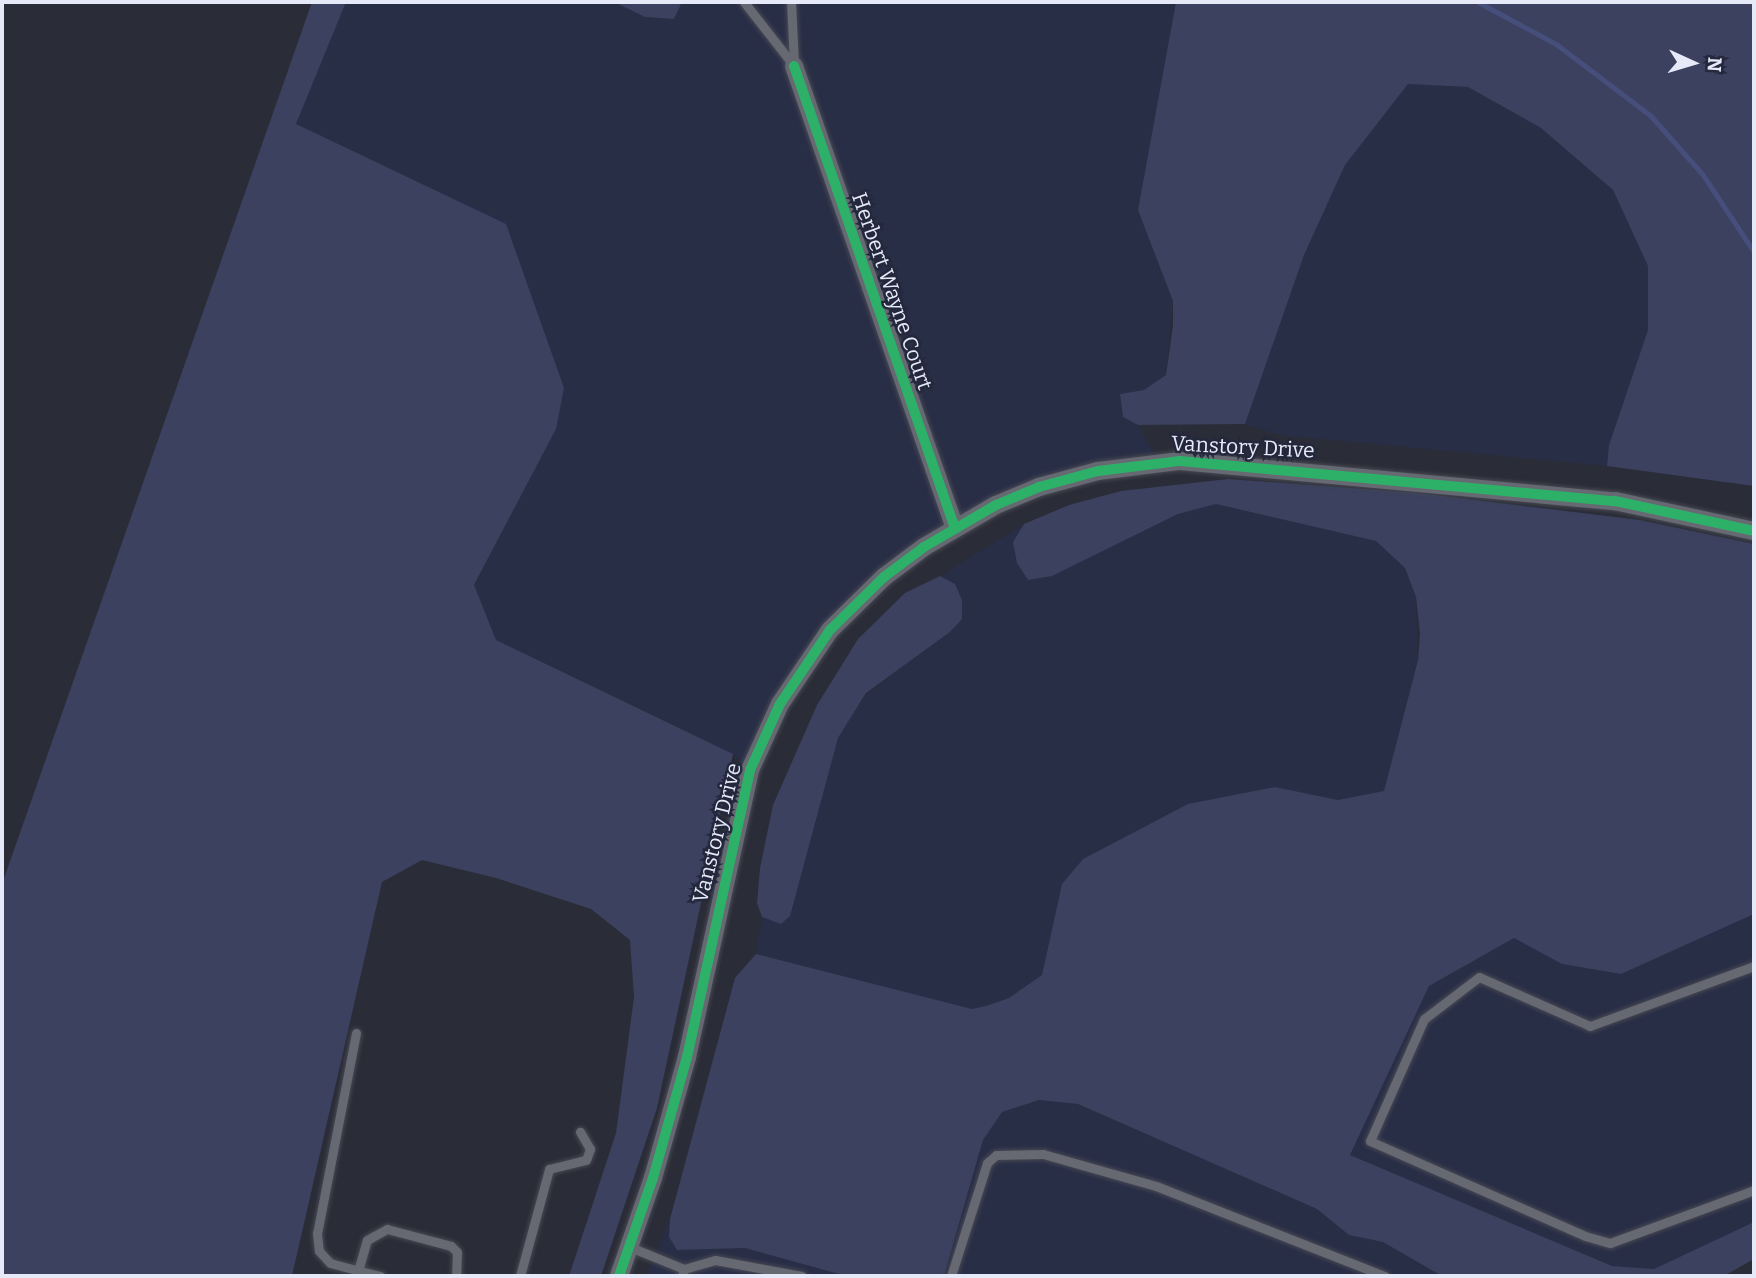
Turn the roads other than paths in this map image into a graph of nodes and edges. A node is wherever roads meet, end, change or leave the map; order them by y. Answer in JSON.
{"nodes":[{"id":1,"x":744,"y":2,"type":"edge"},
{"id":2,"x":791,"y":2,"type":"edge"},
{"id":3,"x":794,"y":66,"type":"junction"},
{"id":4,"x":955,"y":528,"type":"junction"},
{"id":5,"x":1754,"y":531,"type":"edge"},
{"id":6,"x":1754,"y":966,"type":"edge"},
{"id":7,"x":356,"y":1033,"type":"dead end"},
{"id":8,"x":580,"y":1132,"type":"dead end"},
{"id":9,"x":1754,"y":1190,"type":"edge"},
{"id":10,"x":630,"y":1247,"type":"junction"},
{"id":11,"x":359,"y":1273,"type":"edge"},
{"id":12,"x":683,"y":1273,"type":"edge"},
{"id":13,"x":380,"y":1276,"type":"edge"},
{"id":14,"x":456,"y":1276,"type":"edge"},
{"id":15,"x":520,"y":1276,"type":"edge"},
{"id":16,"x":619,"y":1276,"type":"edge"},
{"id":17,"x":802,"y":1276,"type":"edge"},
{"id":18,"x":951,"y":1276,"type":"edge"},
{"id":19,"x":1385,"y":1276,"type":"edge"}],
"edges":[{"from":1,"to":3,"type":"lane"},
{"from":2,"to":3,"type":"lane"},
{"from":3,"to":4,"type":"street","name":"Herbert Wayne Court"},
{"from":4,"to":5,"type":"street","name":"Vanstory Drive"},
{"from":4,"to":10,"type":"street","name":"Vanstory Drive"},
{"from":6,"to":9,"type":"lane"},
{"from":7,"to":11,"type":"lane"},
{"from":8,"to":15,"type":"lane"},
{"from":10,"to":12,"type":"lane"},
{"from":10,"to":16,"type":"street","name":"Vanstory Drive"},
{"from":11,"to":13,"type":"lane"},
{"from":11,"to":14,"type":"lane"},
{"from":12,"to":17,"type":"lane"},
{"from":18,"to":19,"type":"lane"}]}
